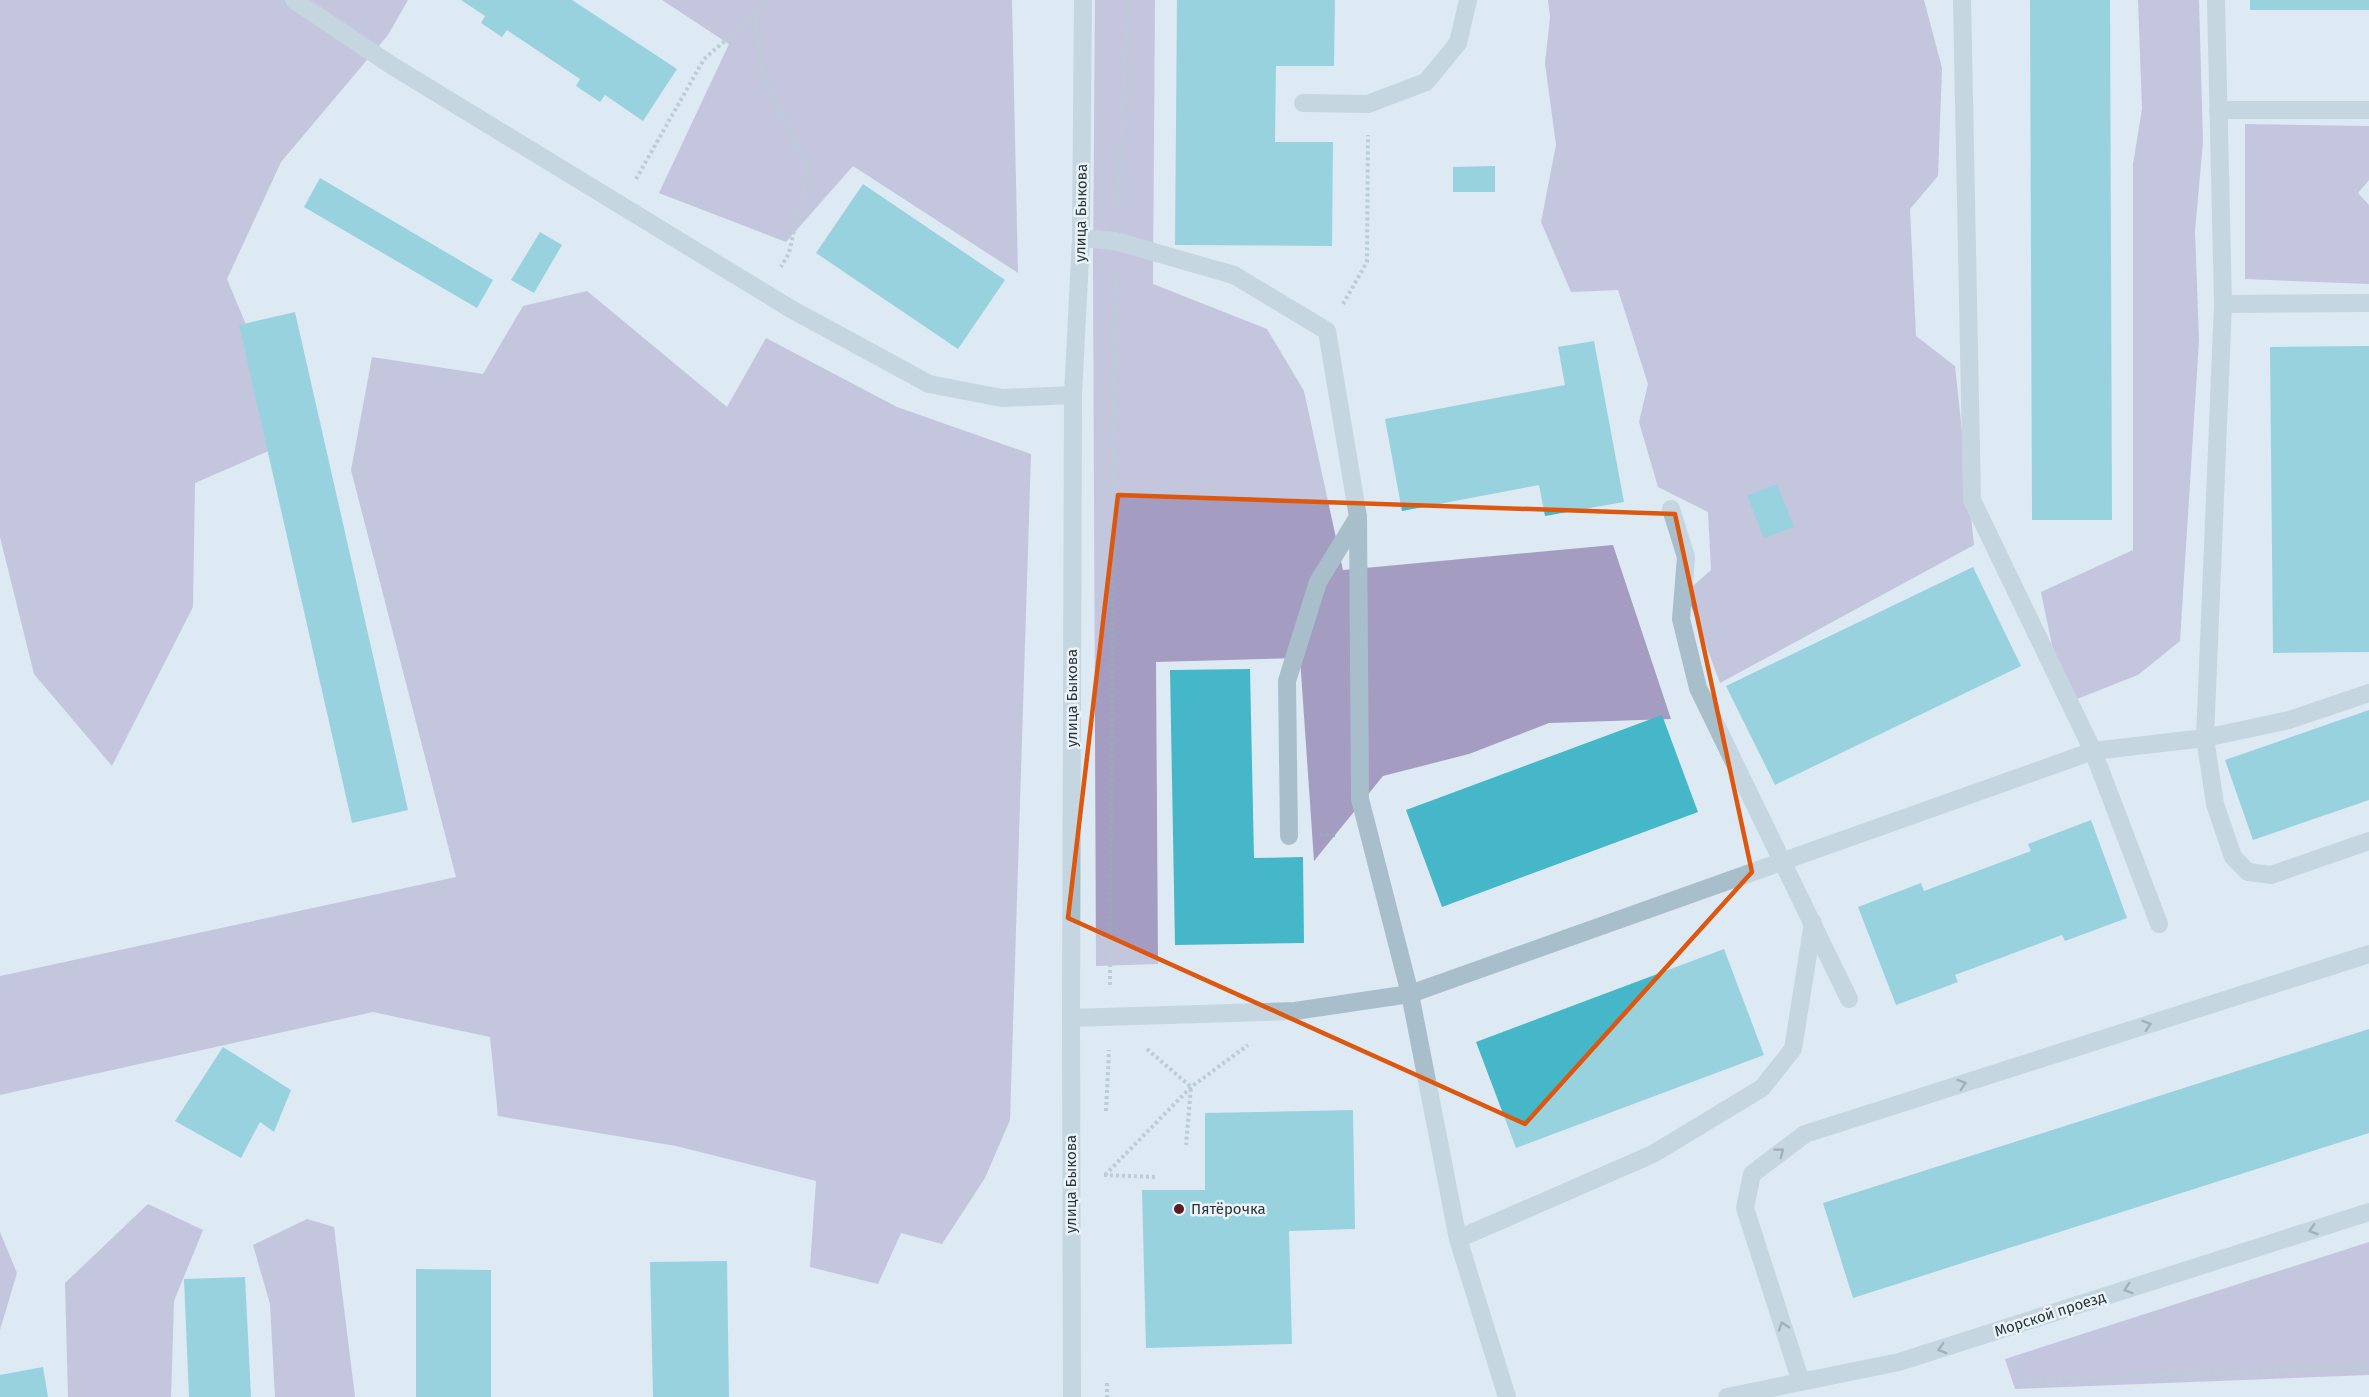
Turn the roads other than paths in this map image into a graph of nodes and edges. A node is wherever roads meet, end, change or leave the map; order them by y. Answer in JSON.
{"nodes":[{"id":1,"x":294,"y":0,"type":"edge"},
{"id":2,"x":1083,"y":0,"type":"edge"},
{"id":3,"x":1468,"y":0,"type":"edge"},
{"id":4,"x":1962,"y":0,"type":"edge"},
{"id":5,"x":2216,"y":0,"type":"edge"},
{"id":6,"x":1304,"y":103,"type":"dead end"},
{"id":7,"x":2369,"y":110,"type":"edge"},
{"id":8,"x":2218,"y":111,"type":"junction"},
{"id":9,"x":1081,"y":238,"type":"junction"},
{"id":10,"x":2369,"y":303,"type":"edge"},
{"id":11,"x":2223,"y":304,"type":"junction"},
{"id":12,"x":1073,"y":395,"type":"junction"},
{"id":13,"x":1671,"y":508,"type":"dead end"},
{"id":14,"x":1358,"y":517,"type":"junction"},
{"id":15,"x":2369,"y":693,"type":"edge"},
{"id":16,"x":2205,"y":738,"type":"junction"},
{"id":17,"x":2093,"y":750,"type":"junction"},
{"id":18,"x":1289,"y":836,"type":"road end"},
{"id":19,"x":2369,"y":841,"type":"edge"},
{"id":20,"x":1782,"y":861,"type":"junction"},
{"id":21,"x":1813,"y":923,"type":"junction"},
{"id":22,"x":2159,"y":924,"type":"dead end"},
{"id":23,"x":2369,"y":954,"type":"edge"},
{"id":24,"x":1410,"y":994,"type":"junction"},
{"id":25,"x":1849,"y":999,"type":"dead end"},
{"id":26,"x":1071,"y":1018,"type":"junction"},
{"id":27,"x":2369,"y":1212,"type":"edge"},
{"id":28,"x":1458,"y":1239,"type":"junction"},
{"id":29,"x":1801,"y":1382,"type":"junction"},
{"id":30,"x":1072,"y":1397,"type":"edge"},
{"id":31,"x":1507,"y":1397,"type":"edge"},
{"id":32,"x":1727,"y":1397,"type":"edge"}],
"edges":[{"from":1,"to":12,"type":"street"},
{"from":2,"to":9,"type":"street","name":"улица Быкова"},
{"from":3,"to":6,"type":"street"},
{"from":4,"to":17,"type":"street"},
{"from":5,"to":8,"type":"street"},
{"from":7,"to":8,"type":"street"},
{"from":8,"to":11,"type":"street"},
{"from":9,"to":12,"type":"street","name":"улица Быкова"},
{"from":9,"to":14,"type":"street"},
{"from":10,"to":11,"type":"street"},
{"from":11,"to":16,"type":"street"},
{"from":12,"to":26,"type":"street","name":"улица Быкова"},
{"from":13,"to":20,"type":"street"},
{"from":14,"to":18,"type":"street"},
{"from":14,"to":24,"type":"street"},
{"from":15,"to":16,"type":"street"},
{"from":16,"to":17,"type":"street"},
{"from":16,"to":19,"type":"street"},
{"from":17,"to":20,"type":"street"},
{"from":17,"to":22,"type":"street"},
{"from":20,"to":21,"type":"street"},
{"from":20,"to":24,"type":"street"},
{"from":21,"to":25,"type":"street"},
{"from":21,"to":28,"type":"street"},
{"from":29,"to":23,"type":"street","one_way":true},
{"from":24,"to":26,"type":"street"},
{"from":24,"to":28,"type":"street"},
{"from":26,"to":30,"type":"street","name":"улица Быкова"},
{"from":27,"to":29,"type":"street","name":"Морской проезд","one_way":true},
{"from":28,"to":31,"type":"street"},
{"from":29,"to":32,"type":"street","name":"Морской проезд"}]}
